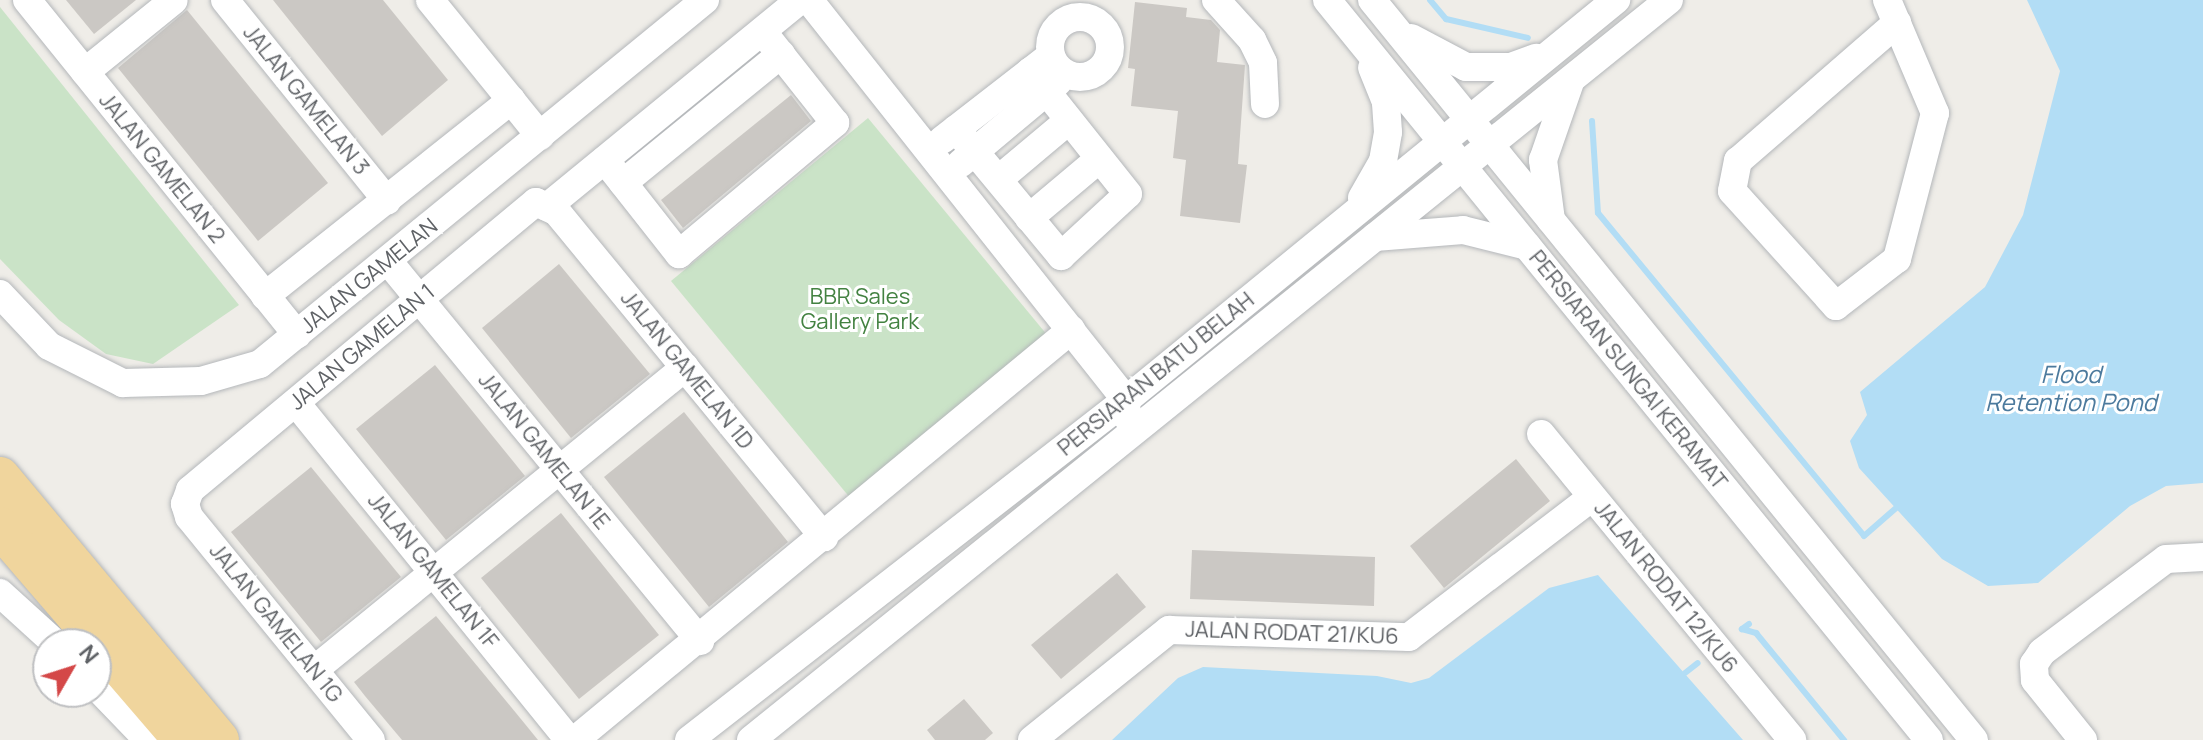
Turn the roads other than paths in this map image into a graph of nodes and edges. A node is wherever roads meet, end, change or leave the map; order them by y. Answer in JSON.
{"nodes":[{"id":1,"x":27,"y":0,"type":"edge"},
{"id":2,"x":174,"y":0,"type":"edge"},
{"id":3,"x":225,"y":0,"type":"edge"},
{"id":4,"x":430,"y":0,"type":"edge"},
{"id":5,"x":705,"y":0,"type":"edge"},
{"id":6,"x":800,"y":0,"type":"edge"},
{"id":7,"x":809,"y":0,"type":"edge"},
{"id":8,"x":1216,"y":0,"type":"edge"},
{"id":9,"x":1327,"y":0,"type":"edge"},
{"id":10,"x":1616,"y":0,"type":"edge"},
{"id":11,"x":1669,"y":0,"type":"edge"},
{"id":12,"x":1081,"y":8,"type":"edge"},
{"id":13,"x":1380,"y":10,"type":"edge"},
{"id":14,"x":1892,"y":11,"type":"edge"},
{"id":15,"x":762,"y":31,"type":"junction"},
{"id":16,"x":1362,"y":44,"type":"junction"},
{"id":17,"x":1551,"y":53,"type":"junction"},
{"id":18,"x":781,"y":54,"type":"junction"},
{"id":19,"x":85,"y":72,"type":"junction"},
{"id":20,"x":1049,"y":73,"type":"junction"},
{"id":21,"x":1572,"y":78,"type":"junction"},
{"id":22,"x":511,"y":100,"type":"junction"},
{"id":23,"x":1265,"y":104,"type":"dead end"},
{"id":24,"x":1469,"y":120,"type":"junction"},
{"id":25,"x":1068,"y":121,"type":"junction"},
{"id":26,"x":956,"y":129,"type":"junction"},
{"id":27,"x":540,"y":136,"type":"junction"},
{"id":28,"x":1442,"y":142,"type":"junction"},
{"id":29,"x":1489,"y":145,"type":"junction"},
{"id":30,"x":928,"y":150,"type":"junction"},
{"id":31,"x":975,"y":152,"type":"junction"},
{"id":32,"x":1099,"y":159,"type":"junction"},
{"id":33,"x":605,"y":160,"type":"junction"},
{"id":34,"x":1462,"y":167,"type":"junction"},
{"id":35,"x":947,"y":174,"type":"junction"},
{"id":36,"x":999,"y":179,"type":"junction"},
{"id":37,"x":623,"y":183,"type":"junction"},
{"id":38,"x":387,"y":201,"type":"junction"},
{"id":39,"x":547,"y":207,"type":"junction"},
{"id":40,"x":1351,"y":216,"type":"junction"},
{"id":41,"x":1029,"y":218,"type":"junction"},
{"id":42,"x":1551,"y":221,"type":"junction"},
{"id":43,"x":1375,"y":237,"type":"junction"},
{"id":44,"x":1527,"y":246,"type":"junction"},
{"id":45,"x":388,"y":261,"type":"junction"},
{"id":46,"x":0,"y":294,"type":"edge"},
{"id":47,"x":265,"y":296,"type":"junction"},
{"id":48,"x":419,"y":299,"type":"junction"},
{"id":49,"x":1071,"y":330,"type":"junction"},
{"id":50,"x":297,"y":335,"type":"junction"},
{"id":51,"x":685,"y":367,"type":"junction"},
{"id":52,"x":1126,"y":400,"type":"junction"},
{"id":53,"x":296,"y":403,"type":"junction"},
{"id":54,"x":1541,"y":434,"type":"dead end"},
{"id":55,"x":1093,"y":464,"type":"junction"},
{"id":56,"x":559,"y":470,"type":"junction"},
{"id":57,"x":0,"y":477,"type":"edge"},
{"id":58,"x":1592,"y":497,"type":"junction"},
{"id":59,"x":185,"y":504,"type":"joint"},
{"id":60,"x":0,"y":527,"type":"edge"},
{"id":61,"x":824,"y":537,"type":"junction"},
{"id":62,"x":2203,"y":557,"type":"edge"},
{"id":63,"x":434,"y":572,"type":"junction"},
{"id":64,"x":0,"y":593,"type":"edge"},
{"id":65,"x":38,"y":628,"type":"edge"},
{"id":66,"x":700,"y":641,"type":"junction"},
{"id":67,"x":314,"y":670,"type":"junction"},
{"id":68,"x":112,"y":703,"type":"edge"},
{"id":69,"x":148,"y":740,"type":"edge"},
{"id":70,"x":183,"y":740,"type":"edge"},
{"id":71,"x":219,"y":740,"type":"edge"},
{"id":72,"x":371,"y":740,"type":"edge"},
{"id":73,"x":572,"y":740,"type":"edge"},
{"id":74,"x":689,"y":740,"type":"edge"},
{"id":75,"x":751,"y":740,"type":"edge"},
{"id":76,"x":1032,"y":740,"type":"edge"},
{"id":77,"x":1792,"y":740,"type":"edge"},
{"id":78,"x":1929,"y":740,"type":"edge"},
{"id":79,"x":1974,"y":740,"type":"edge"},
{"id":80,"x":2083,"y":740,"type":"edge"}],
"edges":[{"from":1,"to":19,"type":"street","name":"JALAN GAMELAN 2"},
{"from":2,"to":19,"type":"street"},
{"from":3,"to":38,"type":"street","name":"JALAN GAMELAN 3"},
{"from":4,"to":22,"type":"street"},
{"from":5,"to":27,"type":"street","name":"JALAN GAMELAN"},
{"from":6,"to":15,"type":"street"},
{"from":7,"to":30,"type":"street"},
{"from":8,"to":23,"type":"street"},
{"from":9,"to":16,"type":"street","name":"PERSIARAN SUNGAI KERAMAT"},
{"from":10,"to":17,"type":"street","name":"PERSIARAN BATU BELAH"},
{"from":11,"to":21,"type":"street","name":"PERSIARAN BATU BELAH"},
{"from":12,"to":20,"type":"street"},
{"from":12,"to":20,"type":"street"},
{"from":13,"to":17,"type":"street"},
{"from":13,"to":24,"type":"street","name":"PERSIARAN SUNGAI KERAMAT"},
{"from":14,"to":14,"type":"street"},
{"from":15,"to":18,"type":"street"},
{"from":15,"to":33,"type":"street"},
{"from":16,"to":28,"type":"street","name":"PERSIARAN SUNGAI KERAMAT"},
{"from":16,"to":40,"type":"street"},
{"from":17,"to":24,"type":"street","name":"PERSIARAN BATU BELAH"},
{"from":18,"to":37,"type":"street"},
{"from":18,"to":37,"type":"street"},
{"from":19,"to":47,"type":"street","name":"JALAN GAMELAN 2"},
{"from":20,"to":25,"type":"street"},
{"from":20,"to":26,"type":"street"},
{"from":20,"to":31,"type":"street"},
{"from":21,"to":29,"type":"street","name":"PERSIARAN BATU BELAH"},
{"from":21,"to":42,"type":"street"},
{"from":22,"to":27,"type":"street"},
{"from":22,"to":38,"type":"street"},
{"from":24,"to":28,"type":"street","name":"PERSIARAN BATU BELAH"},
{"from":24,"to":29,"type":"street","name":"PERSIARAN SUNGAI KERAMAT"},
{"from":25,"to":32,"type":"street"},
{"from":25,"to":36,"type":"street"},
{"from":26,"to":30,"type":"street"},
{"from":26,"to":31,"type":"street"},
{"from":27,"to":45,"type":"street","name":"JALAN GAMELAN"},
{"from":28,"to":34,"type":"street","name":"PERSIARAN SUNGAI KERAMAT"},
{"from":28,"to":40,"type":"street","name":"PERSIARAN BATU BELAH"},
{"from":29,"to":34,"type":"street","name":"PERSIARAN BATU BELAH"},
{"from":29,"to":42,"type":"street","name":"PERSIARAN SUNGAI KERAMAT"},
{"from":30,"to":35,"type":"street"},
{"from":31,"to":35,"type":"street"},
{"from":31,"to":36,"type":"street"},
{"from":32,"to":41,"type":"street"},
{"from":32,"to":41,"type":"street"},
{"from":33,"to":37,"type":"street"},
{"from":33,"to":39,"type":"street"},
{"from":34,"to":43,"type":"street","name":"PERSIARAN BATU BELAH"},
{"from":34,"to":44,"type":"street","name":"PERSIARAN SUNGAI KERAMAT"},
{"from":35,"to":49,"type":"street"},
{"from":36,"to":41,"type":"street"},
{"from":38,"to":47,"type":"street"},
{"from":39,"to":48,"type":"street","name":"JALAN GAMELAN 1"},
{"from":39,"to":51,"type":"street","name":"JALAN GAMELAN 1D"},
{"from":40,"to":52,"type":"street","name":"PERSIARAN BATU BELAH"},
{"from":42,"to":79,"type":"street","name":"PERSIARAN SUNGAI KERAMAT"},
{"from":43,"to":44,"type":"street"},
{"from":43,"to":55,"type":"street","name":"PERSIARAN BATU BELAH"},
{"from":44,"to":78,"type":"street","name":"PERSIARAN SUNGAI KERAMAT"},
{"from":45,"to":48,"type":"street","name":"JALAN GAMELAN 1E"},
{"from":45,"to":50,"type":"street","name":"JALAN GAMELAN"},
{"from":46,"to":50,"type":"street","name":"JALAN GAMELAN"},
{"from":47,"to":50,"type":"street","name":"JALAN GAMELAN 2"},
{"from":48,"to":53,"type":"street","name":"JALAN GAMELAN 1"},
{"from":48,"to":56,"type":"street","name":"JALAN GAMELAN 1E"},
{"from":49,"to":52,"type":"street"},
{"from":49,"to":61,"type":"street"},
{"from":51,"to":56,"type":"street"},
{"from":51,"to":61,"type":"street","name":"JALAN GAMELAN 1D"},
{"from":52,"to":55,"type":"street"},
{"from":52,"to":74,"type":"street","name":"PERSIARAN BATU BELAH"},
{"from":53,"to":59,"type":"street","name":"JALAN GAMELAN 1"},
{"from":53,"to":63,"type":"street","name":"JALAN GAMELAN 1F"},
{"from":54,"to":58,"type":"street","name":"JALAN RODAT 12/KU6"},
{"from":55,"to":75,"type":"street","name":"PERSIARAN BATU BELAH"},
{"from":56,"to":63,"type":"street"},
{"from":56,"to":66,"type":"street","name":"JALAN GAMELAN 1E"},
{"from":57,"to":71,"type":"highway"},
{"from":58,"to":76,"type":"street","name":"JALAN RODAT 21/KU6"},
{"from":58,"to":77,"type":"street","name":"JALAN RODAT 12/KU6"},
{"from":59,"to":67,"type":"street","name":"JALAN GAMELAN 1G"},
{"from":60,"to":70,"type":"highway"},
{"from":61,"to":66,"type":"street"},
{"from":62,"to":80,"type":"street"},
{"from":63,"to":67,"type":"street"},
{"from":63,"to":73,"type":"street","name":"JALAN GAMELAN 1F"},
{"from":64,"to":65,"type":"street"},
{"from":66,"to":73,"type":"street"},
{"from":67,"to":72,"type":"street","name":"JALAN GAMELAN 1G"},
{"from":68,"to":69,"type":"street"}]}
